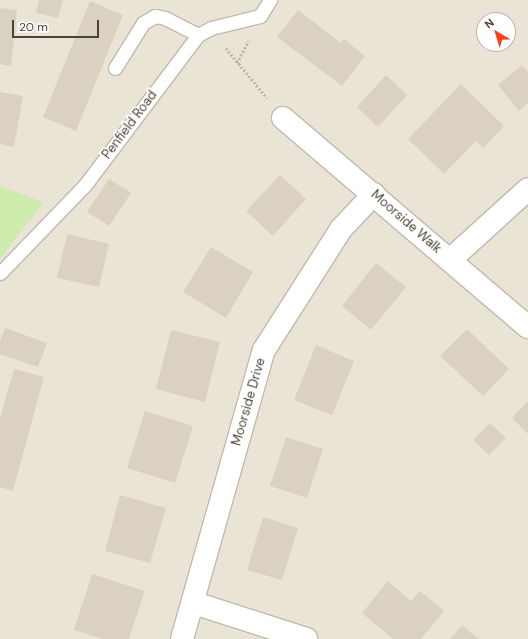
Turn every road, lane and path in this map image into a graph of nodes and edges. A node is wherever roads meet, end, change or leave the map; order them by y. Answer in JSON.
{"nodes":[{"id":1,"x":270,"y":0,"type":"edge"},
{"id":2,"x":198,"y":35,"type":"junction"},
{"id":3,"x":237,"y":62,"type":"dead end"},
{"id":4,"x":115,"y":68,"type":"dead end"},
{"id":5,"x":283,"y":118,"type":"joint"},
{"id":6,"x":528,"y":189,"type":"edge"},
{"id":7,"x":374,"y":194,"type":"junction"},
{"id":8,"x":450,"y":260,"type":"junction"},
{"id":9,"x":0,"y":273,"type":"edge"},
{"id":10,"x":528,"y":327,"type":"edge"},
{"id":11,"x":194,"y":603,"type":"junction"},
{"id":12,"x":182,"y":639,"type":"edge"},
{"id":13,"x":306,"y":639,"type":"edge"}],
"edges":[{"from":1,"to":2,"type":"lane","name":"Penfield Road"},
{"from":2,"to":4,"type":"lane"},
{"from":2,"to":9,"type":"lane","name":"Penfield Road"},
{"from":3,"to":5,"type":"path"},
{"from":5,"to":7,"type":"street","name":"Moorside Walk"},
{"from":6,"to":8,"type":"street"},
{"from":7,"to":8,"type":"street","name":"Moorside Walk"},
{"from":7,"to":11,"type":"street","name":"Moorside Drive"},
{"from":8,"to":10,"type":"street","name":"Moorside Walk"},
{"from":11,"to":12,"type":"street","name":"Moorside Drive"},
{"from":11,"to":13,"type":"street"}]}
